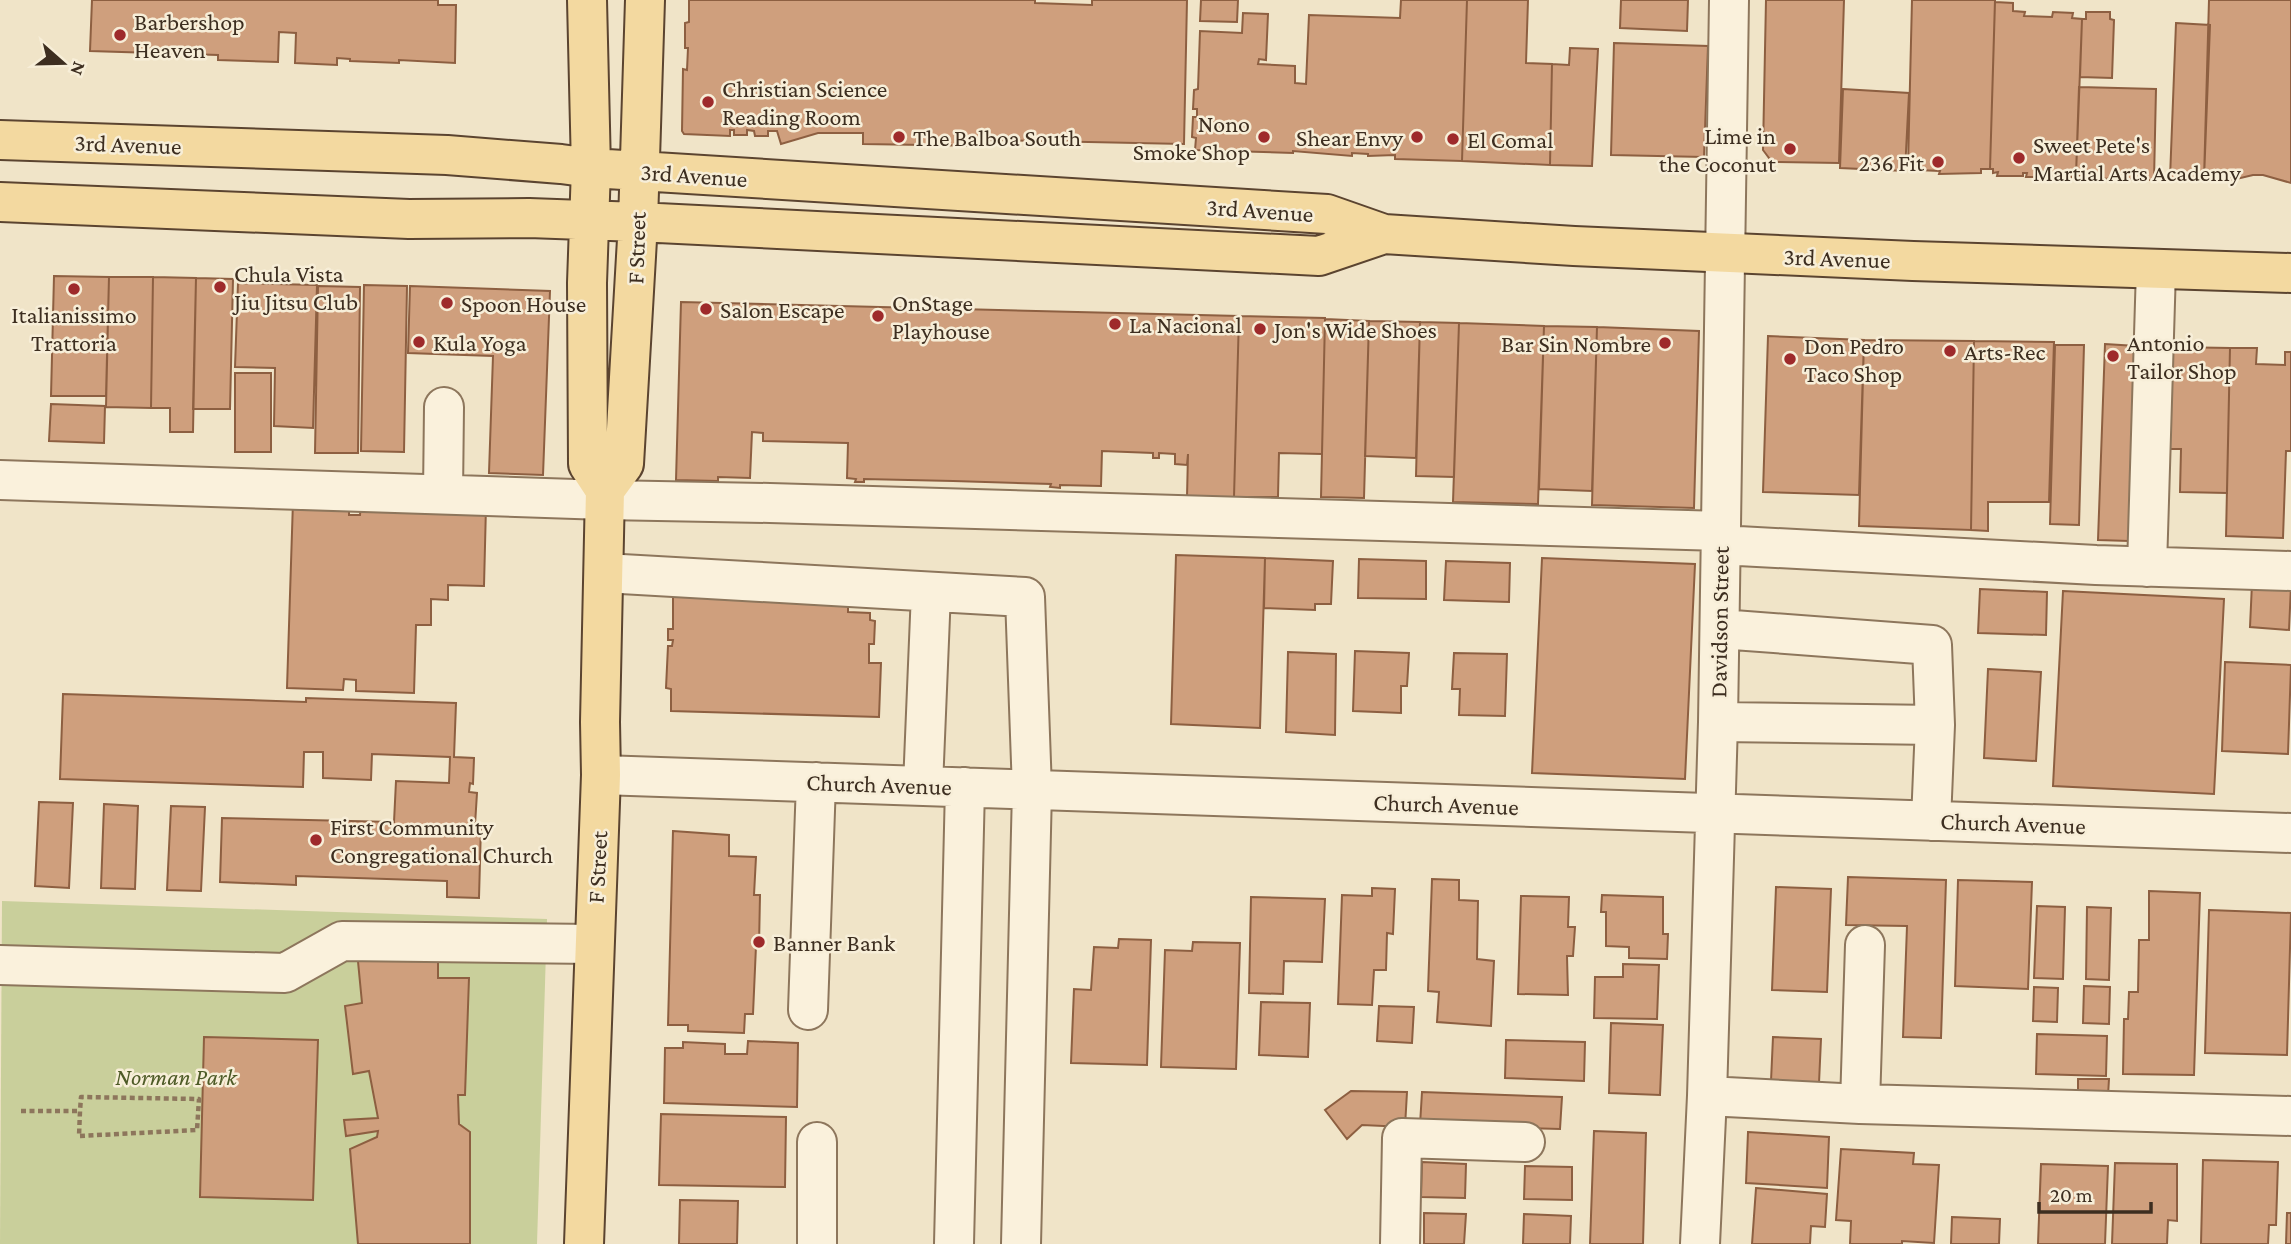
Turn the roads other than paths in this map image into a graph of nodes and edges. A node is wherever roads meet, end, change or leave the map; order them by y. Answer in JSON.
{"nodes":[{"id":1,"x":587,"y":0,"type":"edge"},
{"id":2,"x":645,"y":0,"type":"edge"},
{"id":3,"x":1729,"y":0,"type":"edge"},
{"id":4,"x":0,"y":140,"type":"edge"},
{"id":5,"x":591,"y":168,"type":"junction"},
{"id":6,"x":638,"y":171,"type":"junction"},
{"id":7,"x":0,"y":202,"type":"edge"},
{"id":8,"x":589,"y":220,"type":"junction"},
{"id":9,"x":638,"y":222,"type":"junction"},
{"id":10,"x":1384,"y":234,"type":"junction"},
{"id":11,"x":1727,"y":253,"type":"junction"},
{"id":12,"x":2157,"y":269,"type":"junction"},
{"id":13,"x":2291,"y":273,"type":"edge"},
{"id":14,"x":444,"y":407,"type":"dead end"},
{"id":15,"x":0,"y":480,"type":"edge"},
{"id":16,"x":443,"y":494,"type":"junction"},
{"id":17,"x":605,"y":495,"type":"junction"},
{"id":18,"x":1720,"y":538,"type":"junction"},
{"id":19,"x":2147,"y":566,"type":"junction"},
{"id":20,"x":2291,"y":571,"type":"edge"},
{"id":21,"x":604,"y":573,"type":"junction"},
{"id":22,"x":931,"y":592,"type":"junction"},
{"id":23,"x":1720,"y":629,"type":"junction"},
{"id":24,"x":1718,"y":722,"type":"junction"},
{"id":25,"x":1935,"y":725,"type":"junction"},
{"id":26,"x":601,"y":775,"type":"junction"},
{"id":27,"x":816,"y":782,"type":"junction"},
{"id":28,"x":923,"y":786,"type":"junction"},
{"id":29,"x":965,"y":787,"type":"junction"},
{"id":30,"x":1032,"y":790,"type":"junction"},
{"id":31,"x":1716,"y":814,"type":"junction"},
{"id":32,"x":1931,"y":821,"type":"junction"},
{"id":33,"x":2291,"y":834,"type":"edge"},
{"id":34,"x":593,"y":944,"type":"junction"},
{"id":35,"x":1865,"y":944,"type":"dead end"},
{"id":36,"x":0,"y":965,"type":"edge"},
{"id":37,"x":808,"y":1010,"type":"dead end"},
{"id":38,"x":1707,"y":1096,"type":"junction"},
{"id":39,"x":1860,"y":1104,"type":"junction"},
{"id":40,"x":2291,"y":1116,"type":"edge"},
{"id":41,"x":817,"y":1142,"type":"dead end"},
{"id":42,"x":1525,"y":1142,"type":"dead end"},
{"id":43,"x":584,"y":1244,"type":"edge"},
{"id":44,"x":817,"y":1244,"type":"edge"},
{"id":45,"x":954,"y":1244,"type":"edge"},
{"id":46,"x":1021,"y":1244,"type":"edge"},
{"id":47,"x":1400,"y":1244,"type":"edge"},
{"id":48,"x":1700,"y":1244,"type":"edge"}],
"edges":[{"from":1,"to":5,"type":"main road","name":"F Street"},
{"from":2,"to":6,"type":"main road","name":"F Street"},
{"from":3,"to":11,"type":"street","name":"Davidson Street"},
{"from":4,"to":5,"type":"main road","name":"3rd Avenue"},
{"from":5,"to":6,"type":"main road","name":"3rd Avenue"},
{"from":5,"to":8,"type":"main road","name":"F Street"},
{"from":6,"to":9,"type":"main road","name":"F Street"},
{"from":6,"to":10,"type":"main road","name":"3rd Avenue"},
{"from":7,"to":8,"type":"main road","name":"3rd Avenue"},
{"from":8,"to":9,"type":"main road","name":"3rd Avenue"},
{"from":8,"to":17,"type":"main road","name":"F Street"},
{"from":9,"to":10,"type":"main road","name":"3rd Avenue"},
{"from":9,"to":17,"type":"main road","name":"F Street"},
{"from":10,"to":11,"type":"main road","name":"3rd Avenue"},
{"from":11,"to":12,"type":"main road","name":"3rd Avenue"},
{"from":11,"to":18,"type":"street","name":"Davidson Street"},
{"from":12,"to":13,"type":"main road","name":"3rd Avenue"},
{"from":12,"to":19,"type":"street"},
{"from":14,"to":16,"type":"street"},
{"from":15,"to":16,"type":"street"},
{"from":16,"to":17,"type":"street"},
{"from":17,"to":18,"type":"street"},
{"from":17,"to":21,"type":"main road","name":"F Street"},
{"from":18,"to":19,"type":"street"},
{"from":18,"to":23,"type":"street","name":"Davidson Street"},
{"from":19,"to":20,"type":"street"},
{"from":21,"to":22,"type":"street"},
{"from":21,"to":26,"type":"main road","name":"F Street"},
{"from":22,"to":28,"type":"street"},
{"from":22,"to":30,"type":"street"},
{"from":23,"to":24,"type":"street","name":"Davidson Street"},
{"from":23,"to":25,"type":"street"},
{"from":24,"to":25,"type":"street"},
{"from":24,"to":31,"type":"street","name":"Davidson Street"},
{"from":25,"to":32,"type":"street"},
{"from":26,"to":27,"type":"street","name":"Church Avenue"},
{"from":26,"to":34,"type":"main road","name":"F Street"},
{"from":27,"to":28,"type":"street","name":"Church Avenue"},
{"from":27,"to":37,"type":"street"},
{"from":28,"to":29,"type":"street","name":"Church Avenue"},
{"from":29,"to":30,"type":"street","name":"Church Avenue"},
{"from":29,"to":45,"type":"street"},
{"from":30,"to":31,"type":"street","name":"Church Avenue"},
{"from":30,"to":46,"type":"street"},
{"from":31,"to":32,"type":"street","name":"Church Avenue"},
{"from":31,"to":38,"type":"street","name":"Davidson Street"},
{"from":32,"to":33,"type":"street","name":"Church Avenue"},
{"from":34,"to":36,"type":"street"},
{"from":34,"to":43,"type":"main road","name":"F Street"},
{"from":35,"to":39,"type":"street"},
{"from":38,"to":39,"type":"street"},
{"from":38,"to":48,"type":"street","name":"Davidson Street"},
{"from":39,"to":40,"type":"street"},
{"from":41,"to":44,"type":"street"},
{"from":42,"to":47,"type":"street"}]}
